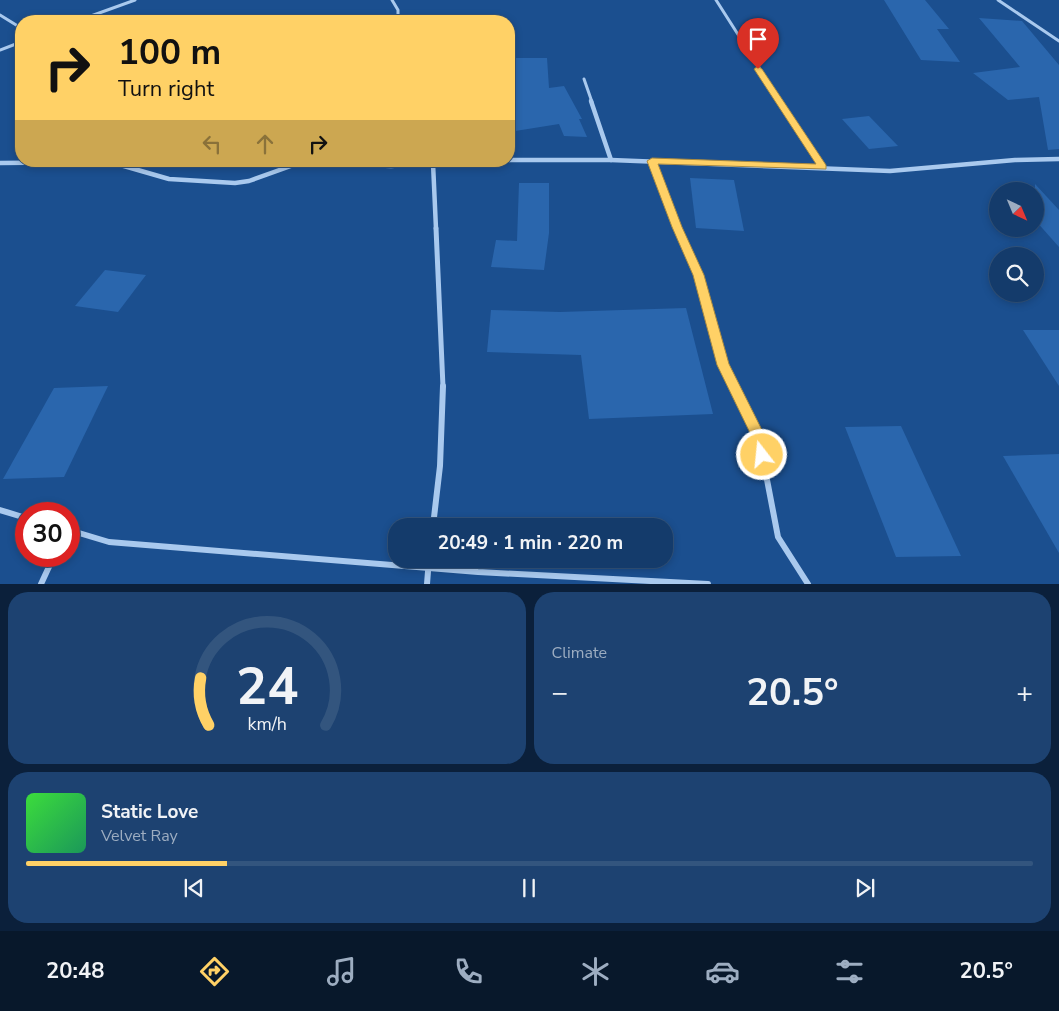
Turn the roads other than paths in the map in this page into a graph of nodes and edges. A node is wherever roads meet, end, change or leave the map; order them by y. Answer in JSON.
{"nodes":[{"id":1,"x":135,"y":0,"type":"edge"},
{"id":2,"x":392,"y":0,"type":"edge"},
{"id":3,"x":716,"y":0,"type":"edge"},
{"id":4,"x":998,"y":0,"type":"edge"},
{"id":5,"x":0,"y":15,"type":"edge"},
{"id":6,"x":94,"y":15,"type":"edge"},
{"id":7,"x":398,"y":15,"type":"edge"},
{"id":8,"x":15,"y":24,"type":"edge"},
{"id":9,"x":1059,"y":41,"type":"edge"},
{"id":10,"x":15,"y":44,"type":"edge"},
{"id":11,"x":0,"y":50,"type":"edge"},
{"id":12,"x":584,"y":79,"type":"dead end"},
{"id":13,"x":1059,"y":159,"type":"edge"},
{"id":14,"x":515,"y":160,"type":"edge"},
{"id":15,"x":611,"y":160,"type":"junction"},
{"id":16,"x":652,"y":161,"type":"junction"},
{"id":17,"x":0,"y":163,"type":"edge"},
{"id":18,"x":15,"y":163,"type":"edge"},
{"id":19,"x":127,"y":167,"type":"edge"},
{"id":20,"x":288,"y":167,"type":"edge"},
{"id":21,"x":433,"y":167,"type":"edge"},
{"id":22,"x":823,"y":167,"type":"junction"},
{"id":23,"x":0,"y":510,"type":"edge"},
{"id":24,"x":15,"y":515,"type":"edge"},
{"id":25,"x":434,"y":518,"type":"edge"},
{"id":26,"x":80,"y":533,"type":"edge"},
{"id":27,"x":388,"y":565,"type":"edge"},
{"id":28,"x":49,"y":567,"type":"edge"},
{"id":29,"x":428,"y":568,"type":"joint"},
{"id":30,"x":41,"y":584,"type":"edge"},
{"id":31,"x":427,"y":584,"type":"edge"},
{"id":32,"x":708,"y":584,"type":"edge"},
{"id":33,"x":808,"y":584,"type":"edge"}],
"edges":[{"from":1,"to":6,"type":"street"},
{"from":2,"to":7,"type":"street"},
{"from":3,"to":22,"type":"street"},
{"from":4,"to":9,"type":"street"},
{"from":5,"to":8,"type":"street"},
{"from":10,"to":11,"type":"street"},
{"from":12,"to":15,"type":"street"},
{"from":13,"to":22,"type":"street"},
{"from":14,"to":15,"type":"street"},
{"from":15,"to":16,"type":"street"},
{"from":16,"to":22,"type":"street"},
{"from":16,"to":33,"type":"street"},
{"from":17,"to":18,"type":"street"},
{"from":19,"to":20,"type":"street"},
{"from":21,"to":25,"type":"street"},
{"from":23,"to":24,"type":"street"},
{"from":26,"to":27,"type":"street"},
{"from":28,"to":30,"type":"street"},
{"from":29,"to":31,"type":"street"},
{"from":29,"to":32,"type":"street"}]}
